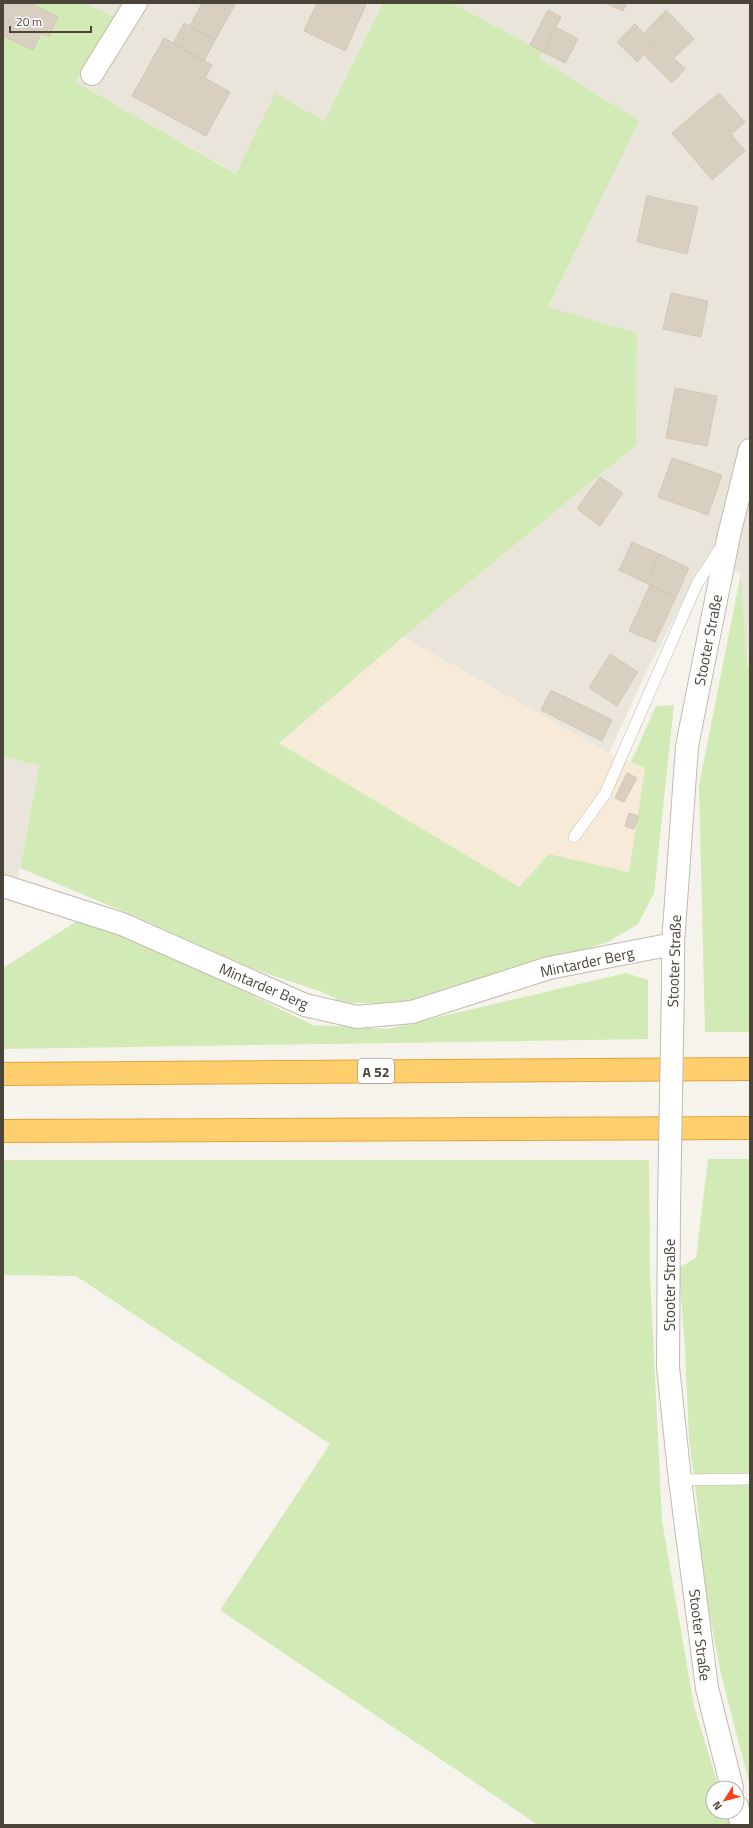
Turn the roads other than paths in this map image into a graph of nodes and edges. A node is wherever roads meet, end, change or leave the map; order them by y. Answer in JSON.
{"nodes":[{"id":1,"x":136,"y":3,"type":"edge"},
{"id":2,"x":92,"y":74,"type":"dead end"},
{"id":3,"x":750,"y":450,"type":"edge"},
{"id":4,"x":729,"y":535,"type":"junction"},
{"id":5,"x":574,"y":837,"type":"dead end"},
{"id":6,"x":3,"y":886,"type":"edge"},
{"id":7,"x":673,"y":944,"type":"junction"},
{"id":8,"x":750,"y":1069,"type":"edge"},
{"id":9,"x":3,"y":1074,"type":"edge"},
{"id":10,"x":750,"y":1128,"type":"edge"},
{"id":11,"x":3,"y":1131,"type":"edge"},
{"id":12,"x":750,"y":1479,"type":"edge"},
{"id":13,"x":680,"y":1480,"type":"junction"},
{"id":14,"x":730,"y":1780,"type":"edge"}],
"edges":[{"from":1,"to":2,"type":"street"},
{"from":3,"to":4,"type":"street","name":"Stooter Straße"},
{"from":4,"to":5,"type":"lane"},
{"from":4,"to":7,"type":"street","name":"Stooter Straße"},
{"from":6,"to":7,"type":"street","name":"Mintarder Berg"},
{"from":7,"to":13,"type":"street","name":"Stooter Straße","bridge":true},
{"from":8,"to":9,"type":"highway","number":"A 52"},
{"from":10,"to":11,"type":"highway"},
{"from":12,"to":13,"type":"lane"},
{"from":13,"to":14,"type":"street","name":"Stooter Straße"}]}
